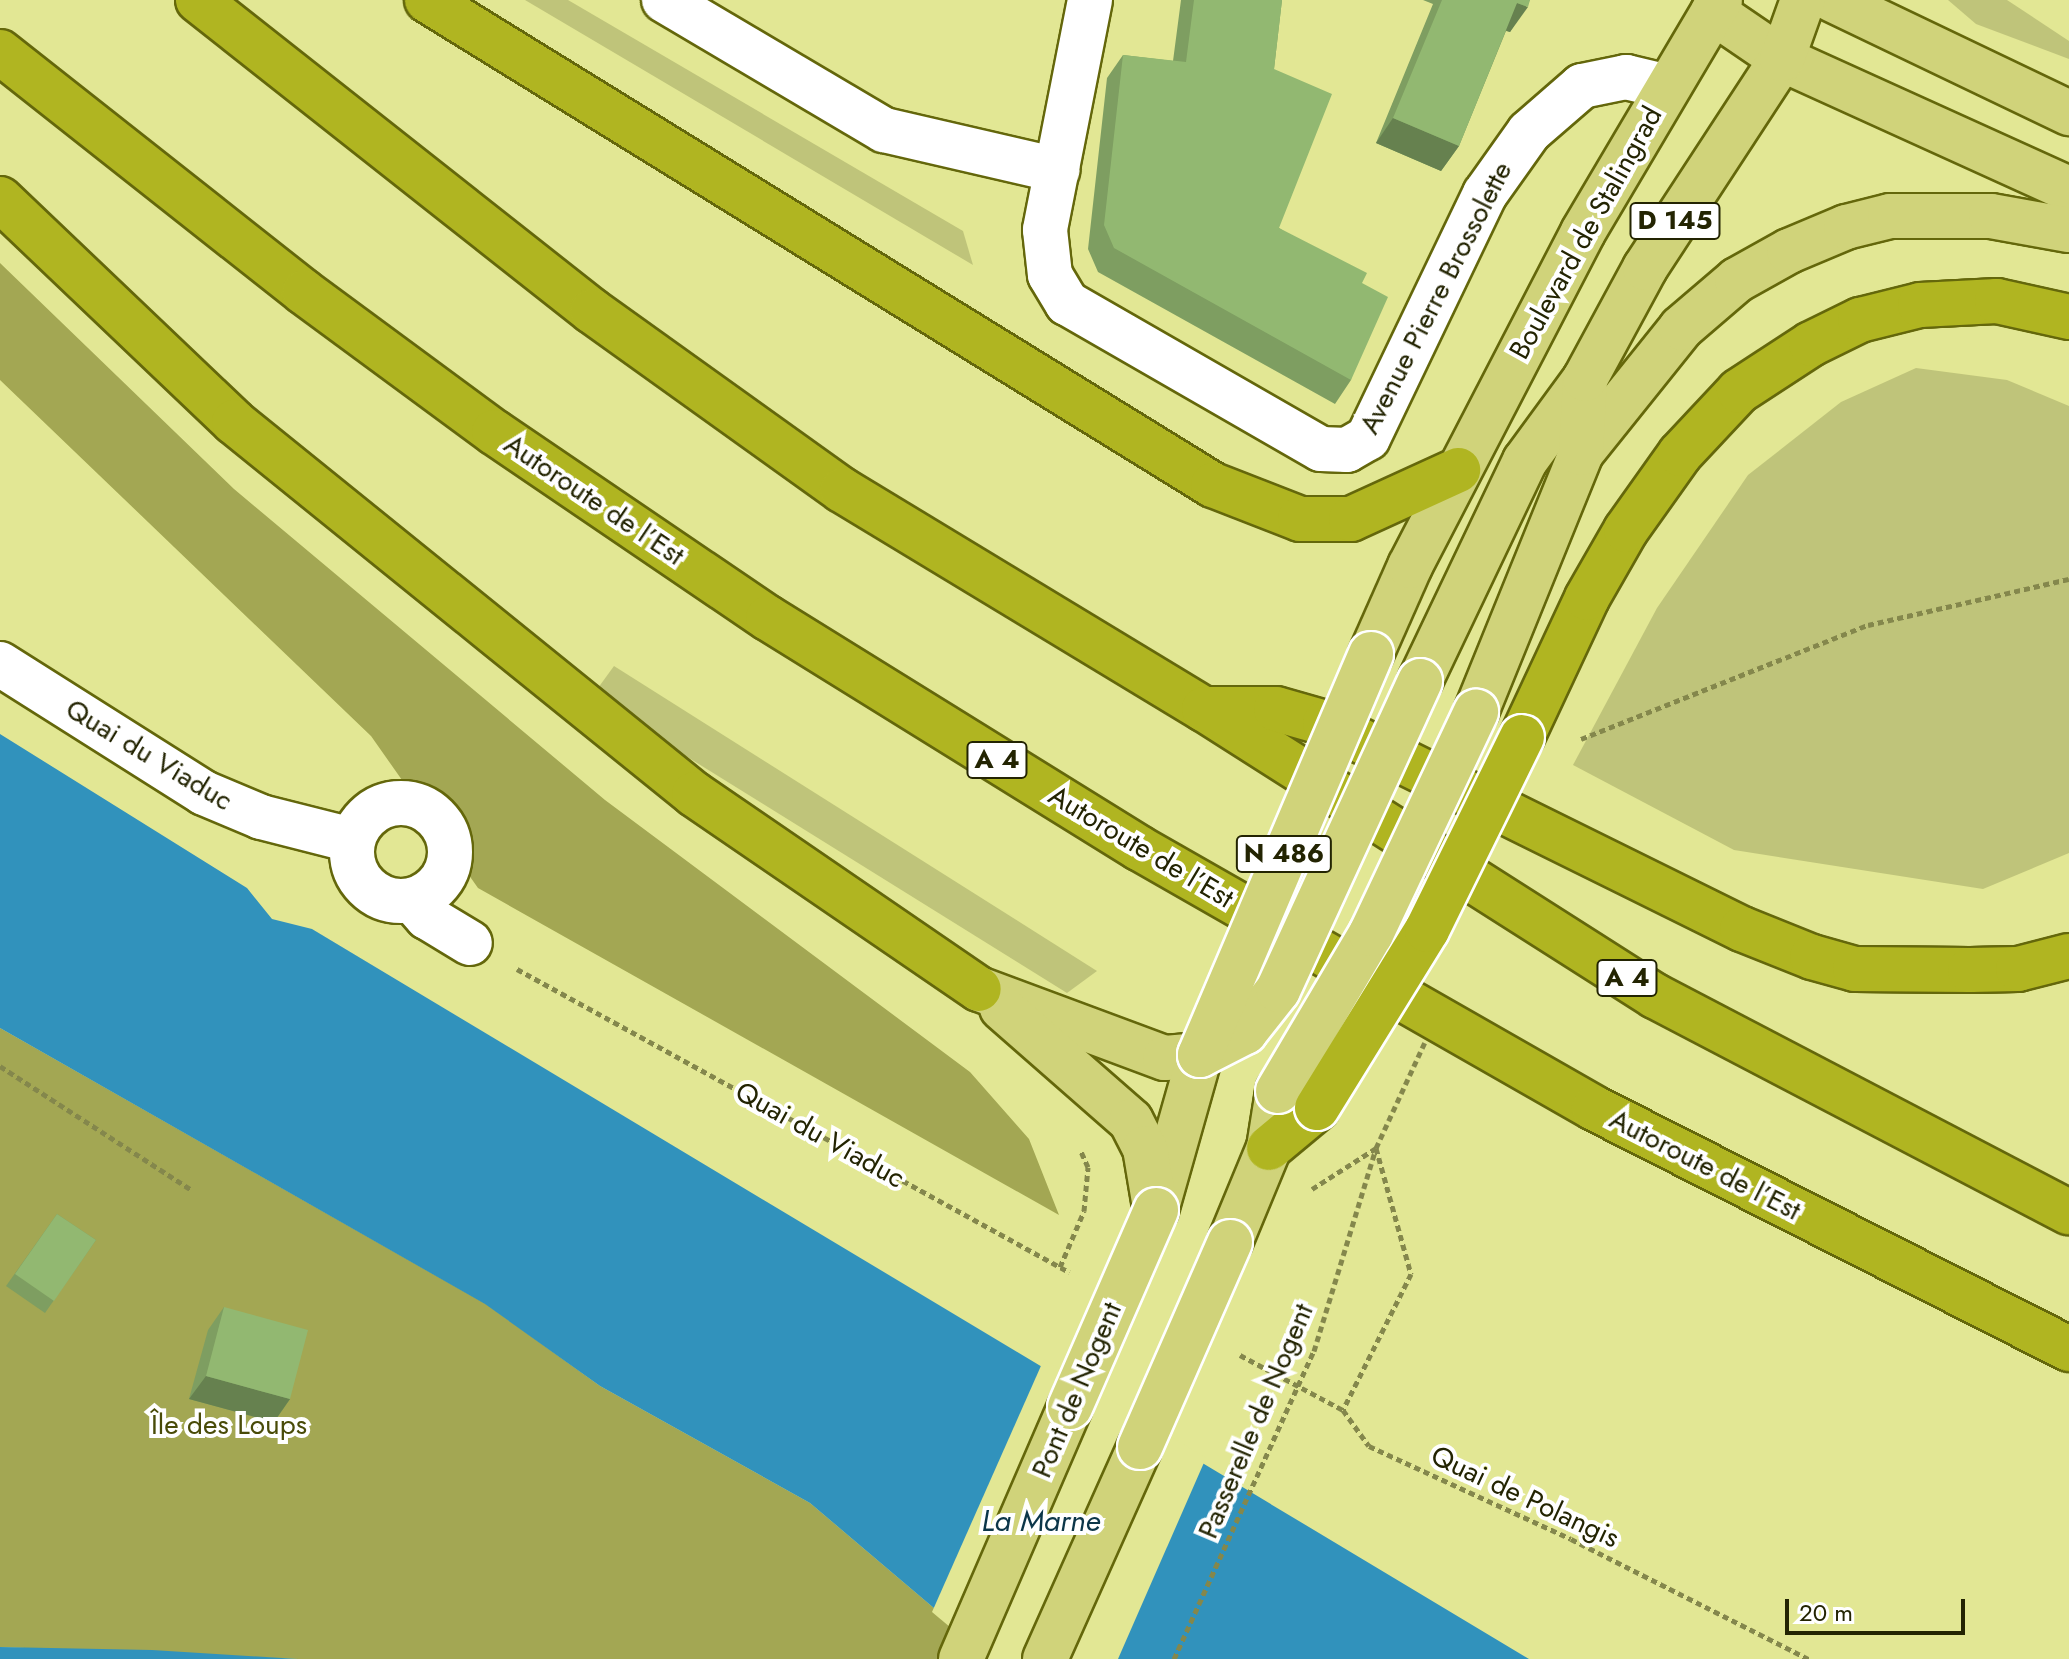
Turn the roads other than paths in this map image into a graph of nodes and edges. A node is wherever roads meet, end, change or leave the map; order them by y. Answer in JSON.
{"nodes":[{"id":1,"x":198,"y":0,"type":"edge"},
{"id":2,"x":427,"y":0,"type":"edge"},
{"id":3,"x":664,"y":0,"type":"edge"},
{"id":4,"x":1090,"y":0,"type":"edge"},
{"id":5,"x":1803,"y":0,"type":"edge"},
{"id":6,"x":1833,"y":0,"type":"edge"},
{"id":7,"x":1717,"y":6,"type":"edge"},
{"id":8,"x":0,"y":52,"type":"edge"},
{"id":9,"x":1782,"y":59,"type":"junction"},
{"id":10,"x":1668,"y":87,"type":"junction"},
{"id":11,"x":2069,"y":113,"type":"edge"},
{"id":12,"x":1057,"y":170,"type":"junction"},
{"id":13,"x":2069,"y":189,"type":"edge"},
{"id":14,"x":0,"y":199,"type":"edge"},
{"id":15,"x":2069,"y":230,"type":"edge"},
{"id":16,"x":2069,"y":317,"type":"edge"},
{"id":17,"x":1585,"y":379,"type":"junction"},
{"id":18,"x":1581,"y":453,"type":"junction"},
{"id":19,"x":1458,"y":470,"type":"junction"},
{"id":20,"x":1410,"y":566,"type":"joint"},
{"id":21,"x":0,"y":664,"type":"edge"},
{"id":22,"x":1204,"y":709,"type":"junction"},
{"id":23,"x":352,"y":840,"type":"junction"},
{"id":24,"x":412,"y":900,"type":"junction"},
{"id":25,"x":470,"y":943,"type":"road end"},
{"id":26,"x":2069,"y":956,"type":"edge"},
{"id":27,"x":979,"y":989,"type":"junction"},
{"id":28,"x":1200,"y":1055,"type":"junction"},
{"id":29,"x":1298,"y":1099,"type":"junction"},
{"id":30,"x":1269,"y":1148,"type":"joint"},
{"id":31,"x":1156,"y":1210,"type":"junction"},
{"id":32,"x":2069,"y":1212,"type":"edge"},
{"id":33,"x":2069,"y":1349,"type":"edge"},
{"id":34,"x":961,"y":1659,"type":"edge"},
{"id":35,"x":1045,"y":1659,"type":"edge"}],
"edges":[{"from":1,"to":22,"type":"highway","number":"A 4"},
{"from":2,"to":19,"type":"highway"},
{"from":3,"to":12,"type":"street"},
{"from":4,"to":12,"type":"street","name":"Avenue Pierre Brossolette"},
{"from":5,"to":9,"type":"main road","number":"D 145"},
{"from":6,"to":11,"type":"main road"},
{"from":7,"to":9,"type":"main road"},
{"from":7,"to":10,"type":"main road","name":"Boulevard de Stalingrad","number":"D 145"},
{"from":8,"to":33,"type":"highway","name":"Autoroute de l’Est","number":"A 4"},
{"from":9,"to":13,"type":"main road"},
{"from":9,"to":17,"type":"main road","number":"D 145"},
{"from":10,"to":12,"type":"street","name":"Avenue Pierre Brossolette"},
{"from":10,"to":19,"type":"main road","name":"Boulevard de Stalingrad","number":"D 145"},
{"from":14,"to":27,"type":"highway"},
{"from":15,"to":18,"type":"main road"},
{"from":16,"to":29,"type":"highway","bridge":true},
{"from":17,"to":18,"type":"main road","number":"D 145"},
{"from":17,"to":28,"type":"main road","bridge":true},
{"from":18,"to":29,"type":"main road","number":"D 145","bridge":true},
{"from":19,"to":20,"type":"main road","number":"D 145"},
{"from":20,"to":28,"type":"main road","number":"N 486","bridge":true},
{"from":21,"to":23,"type":"street","name":"Quai du Viaduc"},
{"from":22,"to":26,"type":"highway"},
{"from":22,"to":32,"type":"highway","number":"A 4"},
{"from":23,"to":24,"type":"street"},
{"from":23,"to":24,"type":"street"},
{"from":24,"to":25,"type":"street"},
{"from":27,"to":28,"type":"main road"},
{"from":27,"to":31,"type":"main road"},
{"from":28,"to":31,"type":"main road","number":"N 486"},
{"from":29,"to":30,"type":"highway"},
{"from":30,"to":35,"type":"main road","bridge":true},
{"from":31,"to":34,"type":"main road","name":"Pont de Nogent","number":"N 486","bridge":true}]}
